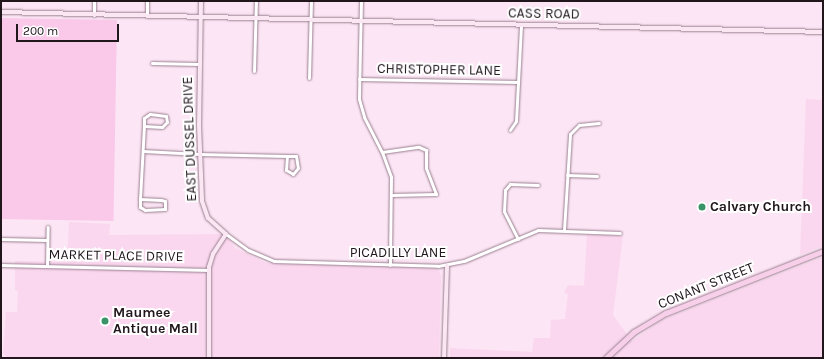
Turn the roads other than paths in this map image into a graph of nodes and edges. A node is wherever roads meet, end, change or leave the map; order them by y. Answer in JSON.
{"nodes":[{"id":1,"x":94,"y":1,"type":"edge"},
{"id":2,"x":147,"y":1,"type":"edge"},
{"id":3,"x":201,"y":1,"type":"edge"},
{"id":4,"x":256,"y":1,"type":"edge"},
{"id":5,"x":311,"y":1,"type":"edge"},
{"id":6,"x":361,"y":1,"type":"edge"},
{"id":7,"x":1,"y":12,"type":"edge"},
{"id":8,"x":94,"y":15,"type":"junction"},
{"id":9,"x":147,"y":16,"type":"junction"},
{"id":10,"x":201,"y":17,"type":"junction"},
{"id":11,"x":255,"y":18,"type":"junction"},
{"id":12,"x":310,"y":19,"type":"junction"},
{"id":13,"x":361,"y":20,"type":"junction"},
{"id":14,"x":522,"y":24,"type":"junction"},
{"id":15,"x":823,"y":32,"type":"edge"},
{"id":16,"x":152,"y":63,"type":"dead end"},
{"id":17,"x":199,"y":64,"type":"junction"},
{"id":18,"x":254,"y":71,"type":"dead end"},
{"id":19,"x":309,"y":78,"type":"dead end"},
{"id":20,"x":359,"y":79,"type":"junction"},
{"id":21,"x":518,"y":82,"type":"junction"},
{"id":22,"x":599,"y":124,"type":"dead end"},
{"id":23,"x":144,"y":126,"type":"junction"},
{"id":24,"x":510,"y":130,"type":"dead end"},
{"id":25,"x":143,"y":151,"type":"junction"},
{"id":26,"x":382,"y":152,"type":"junction"},
{"id":27,"x":199,"y":154,"type":"junction"},
{"id":28,"x":287,"y":156,"type":"junction"},
{"id":29,"x":567,"y":175,"type":"junction"},
{"id":30,"x":597,"y":176,"type":"dead end"},
{"id":31,"x":538,"y":185,"type":"dead end"},
{"id":32,"x":392,"y":195,"type":"junction"},
{"id":33,"x":140,"y":199,"type":"junction"},
{"id":34,"x":48,"y":227,"type":"dead end"},
{"id":35,"x":564,"y":230,"type":"junction"},
{"id":36,"x":620,"y":233,"type":"dead end"},
{"id":37,"x":226,"y":234,"type":"junction"},
{"id":38,"x":1,"y":239,"type":"edge"},
{"id":39,"x":518,"y":239,"type":"junction"},
{"id":40,"x":47,"y":240,"type":"junction"},
{"id":41,"x":823,"y":252,"type":"edge"},
{"id":42,"x":1,"y":265,"type":"edge"},
{"id":43,"x":390,"y":265,"type":"junction"},
{"id":44,"x":47,"y":266,"type":"junction"},
{"id":45,"x":446,"y":266,"type":"junction"},
{"id":46,"x":209,"y":270,"type":"junction"},
{"id":47,"x":209,"y":358,"type":"edge"},
{"id":48,"x":444,"y":358,"type":"edge"},
{"id":49,"x":606,"y":358,"type":"edge"}],
"edges":[{"from":1,"to":8,"type":"street"},
{"from":2,"to":9,"type":"street"},
{"from":3,"to":10,"type":"street","name":"EAST DUSSEL DRIVE"},
{"from":4,"to":11,"type":"street"},
{"from":5,"to":12,"type":"street"},
{"from":6,"to":13,"type":"street"},
{"from":7,"to":8,"type":"street","name":"CASS ROAD"},
{"from":8,"to":9,"type":"street","name":"CASS ROAD"},
{"from":9,"to":10,"type":"street","name":"CASS ROAD"},
{"from":10,"to":11,"type":"street","name":"CASS ROAD"},
{"from":10,"to":17,"type":"street","name":"EAST DUSSEL DRIVE"},
{"from":11,"to":12,"type":"street","name":"CASS ROAD"},
{"from":11,"to":18,"type":"street"},
{"from":12,"to":13,"type":"street","name":"CASS ROAD"},
{"from":12,"to":19,"type":"street"},
{"from":13,"to":14,"type":"street","name":"CASS ROAD"},
{"from":13,"to":20,"type":"street"},
{"from":14,"to":15,"type":"street","name":"CASS ROAD"},
{"from":14,"to":21,"type":"street"},
{"from":16,"to":17,"type":"street"},
{"from":17,"to":27,"type":"street","name":"EAST DUSSEL DRIVE"},
{"from":20,"to":21,"type":"street","name":"CHRISTOPHER LANE"},
{"from":20,"to":26,"type":"street"},
{"from":21,"to":24,"type":"street"},
{"from":22,"to":29,"type":"street"},
{"from":23,"to":23,"type":"street"},
{"from":23,"to":25,"type":"street"},
{"from":25,"to":27,"type":"street"},
{"from":25,"to":33,"type":"street"},
{"from":26,"to":32,"type":"street"},
{"from":26,"to":32,"type":"street"},
{"from":27,"to":28,"type":"street"},
{"from":27,"to":37,"type":"street","name":"EAST DUSSEL DRIVE"},
{"from":28,"to":28,"type":"street"},
{"from":29,"to":30,"type":"street"},
{"from":29,"to":35,"type":"street"},
{"from":31,"to":39,"type":"street"},
{"from":32,"to":43,"type":"street"},
{"from":33,"to":33,"type":"street"},
{"from":34,"to":40,"type":"street"},
{"from":35,"to":36,"type":"street","name":"PICADILLY LANE"},
{"from":35,"to":39,"type":"street","name":"PICADILLY LANE"},
{"from":37,"to":43,"type":"street","name":"PICADILLY LANE"},
{"from":37,"to":46,"type":"street"},
{"from":38,"to":40,"type":"street"},
{"from":39,"to":45,"type":"street","name":"PICADILLY LANE"},
{"from":40,"to":44,"type":"street"},
{"from":41,"to":49,"type":"main road","name":"CONANT STREET"},
{"from":42,"to":44,"type":"street","name":"MARKET PLACE DRIVE"},
{"from":43,"to":45,"type":"street","name":"PICADILLY LANE"},
{"from":44,"to":46,"type":"street","name":"MARKET PLACE DRIVE"},
{"from":45,"to":48,"type":"street"},
{"from":46,"to":47,"type":"street"}]}
